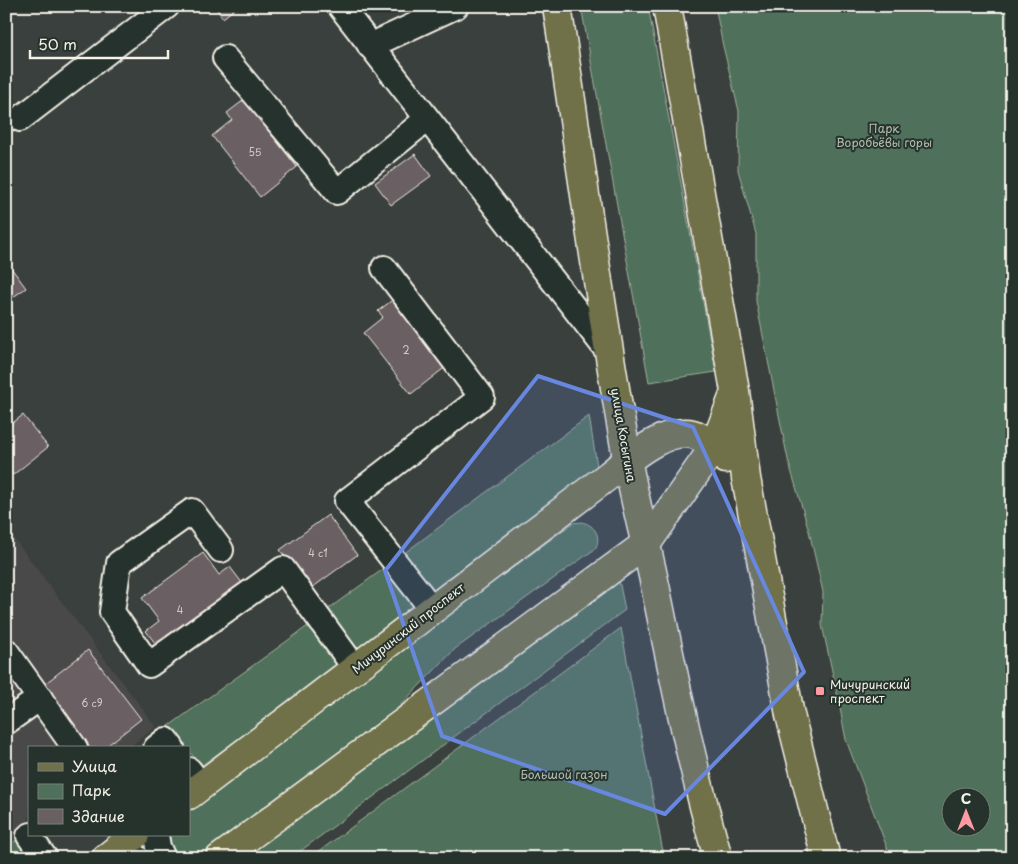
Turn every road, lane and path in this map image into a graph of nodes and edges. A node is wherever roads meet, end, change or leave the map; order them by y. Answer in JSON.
{"nodes":[{"id":1,"x":167,"y":6,"type":"edge"},
{"id":2,"x":340,"y":6,"type":"edge"},
{"id":3,"x":456,"y":6,"type":"edge"},
{"id":4,"x":558,"y":6,"type":"edge"},
{"id":5,"x":667,"y":6,"type":"edge"},
{"id":6,"x":370,"y":46,"type":"junction"},
{"id":7,"x":225,"y":58,"type":"dead end"},
{"id":8,"x":20,"y":119,"type":"dead end"},
{"id":9,"x":427,"y":119,"type":"junction"},
{"id":10,"x":384,"y":268,"type":"dead end"},
{"id":11,"x":610,"y":354,"type":"junction"},
{"id":12,"x":735,"y":391,"type":"junction"},
{"id":13,"x":714,"y":447,"type":"junction"},
{"id":14,"x":628,"y":460,"type":"junction"},
{"id":15,"x":746,"y":478,"type":"junction"},
{"id":16,"x":646,"y":543,"type":"junction"},
{"id":17,"x":221,"y":550,"type":"dead end"},
{"id":18,"x":432,"y":609,"type":"junction"},
{"id":19,"x":6,"y":651,"type":"edge"},
{"id":20,"x":355,"y":668,"type":"junction"},
{"id":21,"x":40,"y":698,"type":"junction"},
{"id":22,"x":6,"y":722,"type":"edge"},
{"id":23,"x":74,"y":746,"type":"edge"},
{"id":24,"x":158,"y":746,"type":"edge"},
{"id":25,"x":170,"y":746,"type":"edge"},
{"id":26,"x":193,"y":784,"type":"edge"},
{"id":27,"x":30,"y":836,"type":"edge"},
{"id":28,"x":134,"y":836,"type":"edge"},
{"id":29,"x":156,"y":836,"type":"edge"},
{"id":30,"x":45,"y":858,"type":"edge"},
{"id":31,"x":106,"y":858,"type":"edge"},
{"id":32,"x":137,"y":858,"type":"edge"},
{"id":33,"x":163,"y":858,"type":"edge"},
{"id":34,"x":220,"y":858,"type":"edge"},
{"id":35,"x":718,"y":858,"type":"edge"},
{"id":36,"x":826,"y":858,"type":"edge"}],
"edges":[{"from":1,"to":8,"type":"street"},
{"from":2,"to":6,"type":"street"},
{"from":3,"to":6,"type":"street"},
{"from":4,"to":11,"type":"main road","name":"улица Косыгина"},
{"from":5,"to":12,"type":"main road"},
{"from":6,"to":9,"type":"street"},
{"from":7,"to":9,"type":"street"},
{"from":9,"to":11,"type":"street"},
{"from":10,"to":18,"type":"street"},
{"from":11,"to":14,"type":"main road","name":"улица Косыгина"},
{"from":12,"to":13,"type":"main road"},
{"from":12,"to":15,"type":"main road"},
{"from":13,"to":14,"type":"main road","name":"Мичуринский проспект"},
{"from":13,"to":15,"type":"main road","name":"Мичуринский проспект"},
{"from":13,"to":16,"type":"main road"},
{"from":14,"to":16,"type":"main road","name":"улица Косыгина"},
{"from":14,"to":18,"type":"main road","name":"Мичуринский проспект"},
{"from":15,"to":36,"type":"main road"},
{"from":16,"to":34,"type":"main road"},
{"from":16,"to":35,"type":"main road","name":"улица Косыгина"},
{"from":17,"to":20,"type":"street"},
{"from":18,"to":20,"type":"main road","name":"Мичуринский проспект"},
{"from":19,"to":21,"type":"street"},
{"from":20,"to":26,"type":"main road","name":"Мичуринский проспект"},
{"from":21,"to":22,"type":"street"},
{"from":21,"to":23,"type":"street"},
{"from":24,"to":25,"type":"street"},
{"from":27,"to":30,"type":"street"},
{"from":28,"to":31,"type":"main road"},
{"from":29,"to":33,"type":"street"},
{"from":31,"to":32,"type":"street"}]}
